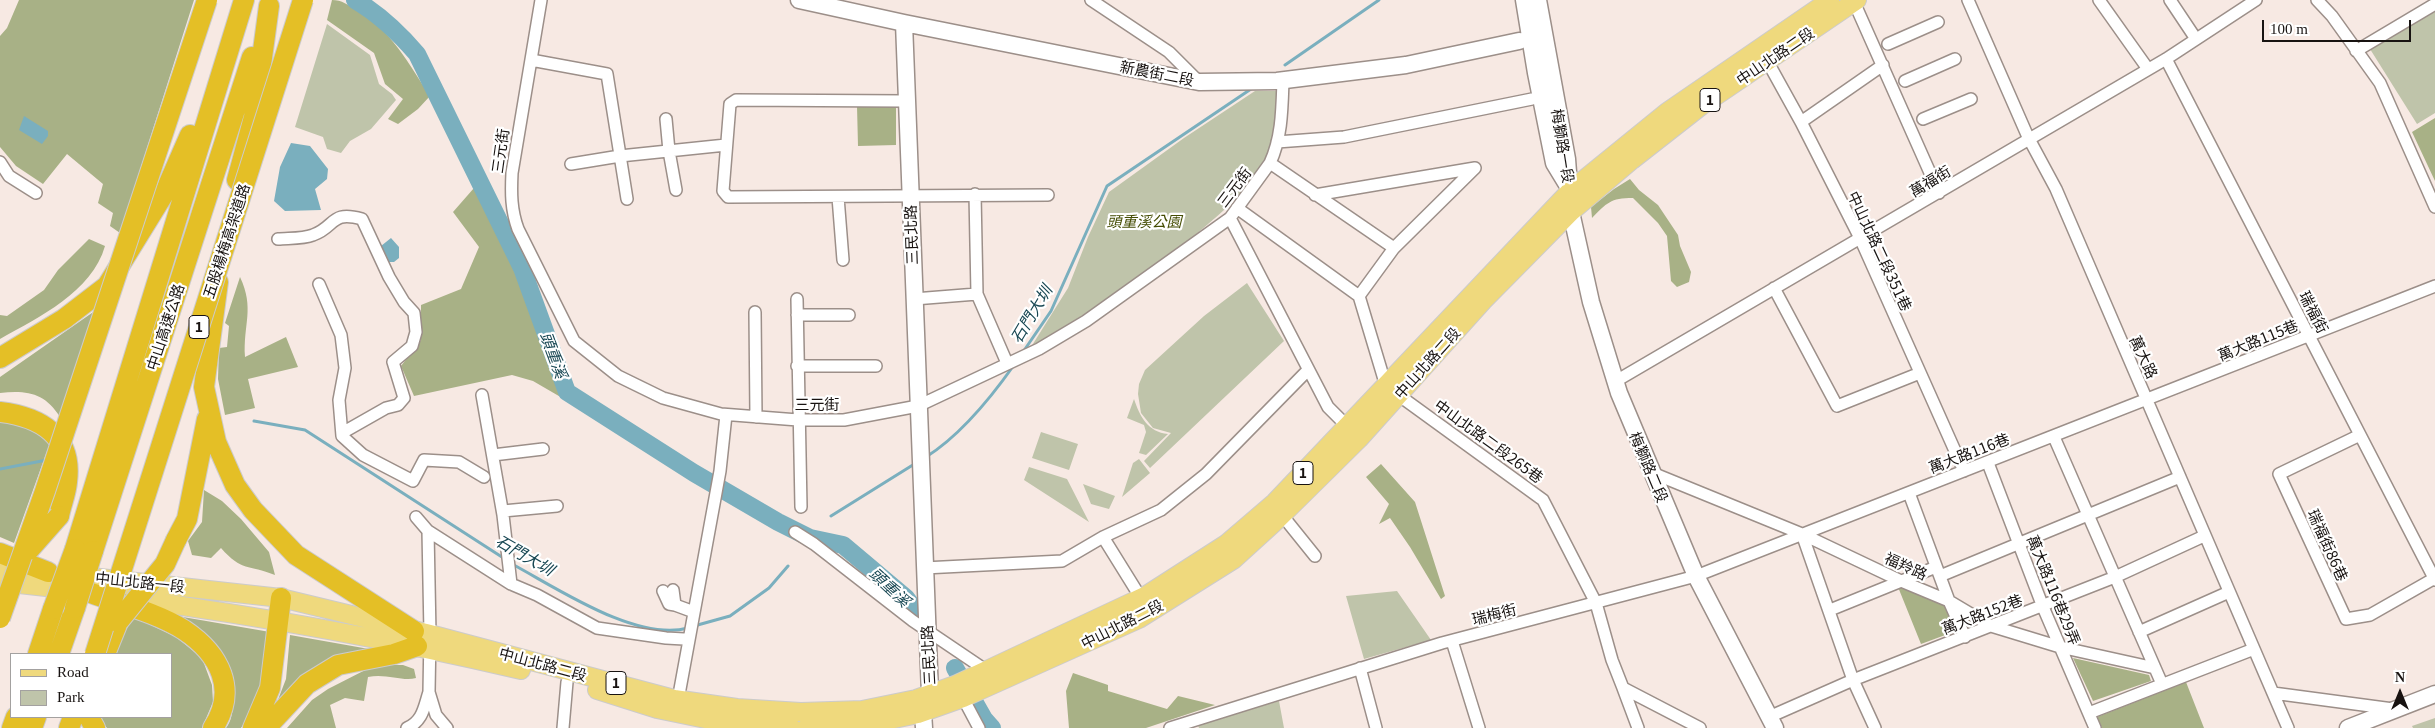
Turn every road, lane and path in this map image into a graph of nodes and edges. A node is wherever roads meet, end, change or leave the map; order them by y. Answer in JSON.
{"nodes":[{"id":1,"x":207,"y":0,"type":"edge"},
{"id":2,"x":244,"y":0,"type":"edge"},
{"id":3,"x":303,"y":0,"type":"edge"},
{"id":4,"x":541,"y":0,"type":"edge"},
{"id":5,"x":799,"y":0,"type":"edge"},
{"id":6,"x":1091,"y":0,"type":"edge"},
{"id":7,"x":1524,"y":0,"type":"edge"},
{"id":8,"x":1538,"y":0,"type":"edge"},
{"id":9,"x":1830,"y":0,"type":"edge"},
{"id":10,"x":1968,"y":0,"type":"edge"},
{"id":11,"x":2099,"y":0,"type":"edge"},
{"id":12,"x":2170,"y":0,"type":"edge"},
{"id":13,"x":2256,"y":0,"type":"edge"},
{"id":14,"x":2318,"y":0,"type":"edge"},
{"id":15,"x":1856,"y":1,"type":"edge"},
{"id":16,"x":270,"y":3,"type":"edge"},
{"id":17,"x":2435,"y":4,"type":"edge"},
{"id":18,"x":1938,"y":22,"type":"dead end"},
{"id":19,"x":904,"y":23,"type":"junction"},
{"id":20,"x":2196,"y":39,"type":"junction"},
{"id":21,"x":1519,"y":41,"type":"dead end"},
{"id":22,"x":1888,"y":44,"type":"dead end"},
{"id":23,"x":2356,"y":51,"type":"junction"},
{"id":24,"x":227,"y":53,"type":"junction"},
{"id":25,"x":1763,"y":55,"type":"junction"},
{"id":26,"x":2166,"y":59,"type":"junction"},
{"id":27,"x":531,"y":60,"type":"junction"},
{"id":28,"x":1955,"y":60,"type":"dead end"},
{"id":29,"x":1883,"y":65,"type":"junction"},
{"id":30,"x":2148,"y":69,"type":"junction"},
{"id":31,"x":1283,"y":80,"type":"junction"},
{"id":32,"x":1905,"y":81,"type":"dead end"},
{"id":33,"x":1199,"y":82,"type":"junction"},
{"id":34,"x":1532,"y":99,"type":"dead end"},
{"id":35,"x":1971,"y":99,"type":"dead end"},
{"id":36,"x":905,"y":101,"type":"junction"},
{"id":37,"x":666,"y":119,"type":"dead end"},
{"id":38,"x":1923,"y":119,"type":"dead end"},
{"id":39,"x":1801,"y":122,"type":"junction"},
{"id":40,"x":2028,"y":137,"type":"junction"},
{"id":41,"x":1277,"y":142,"type":"junction"},
{"id":42,"x":726,"y":145,"type":"junction"},
{"id":43,"x":668,"y":150,"type":"junction"},
{"id":44,"x":620,"y":156,"type":"junction"},
{"id":45,"x":1561,"y":161,"type":"junction"},
{"id":46,"x":0,"y":162,"type":"edge"},
{"id":47,"x":1270,"y":163,"type":"junction"},
{"id":48,"x":571,"y":164,"type":"dead end"},
{"id":49,"x":676,"y":190,"type":"dead end"},
{"id":50,"x":1571,"y":190,"type":"junction"},
{"id":51,"x":36,"y":193,"type":"dead end"},
{"id":52,"x":1940,"y":193,"type":"junction"},
{"id":53,"x":975,"y":194,"type":"junction"},
{"id":54,"x":1048,"y":195,"type":"dead end"},
{"id":55,"x":1315,"y":195,"type":"junction"},
{"id":56,"x":910,"y":196,"type":"junction"},
{"id":57,"x":838,"y":197,"type":"junction"},
{"id":58,"x":627,"y":199,"type":"dead end"},
{"id":59,"x":2435,"y":207,"type":"edge"},
{"id":60,"x":1571,"y":212,"type":"junction"},
{"id":61,"x":1234,"y":213,"type":"junction"},
{"id":62,"x":1860,"y":238,"type":"junction"},
{"id":63,"x":278,"y":239,"type":"dead end"},
{"id":64,"x":1394,"y":248,"type":"junction"},
{"id":65,"x":843,"y":260,"type":"dead end"},
{"id":66,"x":319,"y":284,"type":"dead end"},
{"id":67,"x":2435,"y":286,"type":"edge"},
{"id":68,"x":1774,"y":288,"type":"junction"},
{"id":69,"x":977,"y":294,"type":"junction"},
{"id":70,"x":1359,"y":296,"type":"junction"},
{"id":71,"x":797,"y":299,"type":"dead end"},
{"id":72,"x":914,"y":299,"type":"junction"},
{"id":73,"x":755,"y":312,"type":"dead end"},
{"id":74,"x":797,"y":315,"type":"junction"},
{"id":75,"x":849,"y":315,"type":"dead end"},
{"id":76,"x":2309,"y":335,"type":"junction"},
{"id":77,"x":0,"y":358,"type":"edge"},
{"id":78,"x":1010,"y":362,"type":"junction"},
{"id":79,"x":798,"y":366,"type":"junction"},
{"id":80,"x":876,"y":366,"type":"dead end"},
{"id":81,"x":1308,"y":370,"type":"junction"},
{"id":82,"x":1920,"y":373,"type":"junction"},
{"id":83,"x":1616,"y":381,"type":"junction"},
{"id":84,"x":1392,"y":391,"type":"junction"},
{"id":85,"x":482,"y":395,"type":"dead end"},
{"id":86,"x":2147,"y":399,"type":"junction"},
{"id":87,"x":918,"y":406,"type":"junction"},
{"id":88,"x":0,"y":412,"type":"edge"},
{"id":89,"x":726,"y":415,"type":"junction"},
{"id":90,"x":756,"y":417,"type":"junction"},
{"id":91,"x":798,"y":420,"type":"junction"},
{"id":92,"x":209,"y":425,"type":"junction"},
{"id":93,"x":1354,"y":432,"type":"junction"},
{"id":94,"x":342,"y":433,"type":"junction"},
{"id":95,"x":2360,"y":435,"type":"junction"},
{"id":96,"x":2054,"y":436,"type":"junction"},
{"id":97,"x":544,"y":449,"type":"dead end"},
{"id":98,"x":493,"y":454,"type":"junction"},
{"id":99,"x":1988,"y":463,"type":"junction"},
{"id":100,"x":1650,"y":472,"type":"junction"},
{"id":101,"x":1964,"y":472,"type":"junction"},
{"id":102,"x":2180,"y":476,"type":"junction"},
{"id":103,"x":484,"y":477,"type":"dead end"},
{"id":104,"x":1909,"y":493,"type":"junction"},
{"id":105,"x":557,"y":506,"type":"dead end"},
{"id":106,"x":801,"y":507,"type":"dead end"},
{"id":107,"x":503,"y":511,"type":"junction"},
{"id":108,"x":1282,"y":515,"type":"junction"},
{"id":109,"x":2089,"y":515,"type":"junction"},
{"id":110,"x":416,"y":516,"type":"dead end"},
{"id":111,"x":428,"y":531,"type":"junction"},
{"id":112,"x":1802,"y":534,"type":"junction"},
{"id":113,"x":2204,"y":536,"type":"junction"},
{"id":114,"x":1103,"y":537,"type":"junction"},
{"id":115,"x":805,"y":538,"type":"dead end"},
{"id":116,"x":2018,"y":543,"type":"junction"},
{"id":117,"x":84,"y":550,"type":"junction"},
{"id":118,"x":0,"y":554,"type":"edge"},
{"id":119,"x":1315,"y":556,"type":"dead end"},
{"id":120,"x":0,"y":567,"type":"edge"},
{"id":121,"x":924,"y":568,"type":"junction"},
{"id":122,"x":48,"y":572,"type":"junction"},
{"id":123,"x":1938,"y":572,"type":"junction"},
{"id":124,"x":1696,"y":576,"type":"junction"},
{"id":125,"x":2115,"y":578,"type":"junction"},
{"id":126,"x":511,"y":579,"type":"junction"},
{"id":127,"x":2435,"y":579,"type":"edge"},
{"id":128,"x":1901,"y":581,"type":"junction"},
{"id":129,"x":0,"y":584,"type":"edge"},
{"id":130,"x":668,"y":591,"type":"dead end"},
{"id":131,"x":2230,"y":592,"type":"junction"},
{"id":132,"x":91,"y":593,"type":"junction"},
{"id":133,"x":280,"y":598,"type":"junction"},
{"id":134,"x":1949,"y":601,"type":"junction"},
{"id":135,"x":1596,"y":604,"type":"junction"},
{"id":136,"x":1146,"y":605,"type":"junction"},
{"id":137,"x":2043,"y":607,"type":"junction"},
{"id":138,"x":1830,"y":610,"type":"junction"},
{"id":139,"x":694,"y":614,"type":"junction"},
{"id":140,"x":0,"y":618,"type":"edge"},
{"id":141,"x":278,"y":620,"type":"junction"},
{"id":142,"x":1991,"y":626,"type":"junction"},
{"id":143,"x":927,"y":630,"type":"junction"},
{"id":144,"x":2139,"y":632,"type":"junction"},
{"id":145,"x":687,"y":637,"type":"junction"},
{"id":146,"x":1965,"y":637,"type":"junction"},
{"id":147,"x":423,"y":640,"type":"junction"},
{"id":148,"x":1452,"y":641,"type":"junction"},
{"id":149,"x":2060,"y":647,"type":"junction"},
{"id":150,"x":2254,"y":649,"type":"junction"},
{"id":151,"x":38,"y":653,"type":"edge"},
{"id":152,"x":59,"y":653,"type":"edge"},
{"id":153,"x":95,"y":653,"type":"edge"},
{"id":154,"x":105,"y":653,"type":"edge"},
{"id":155,"x":1360,"y":668,"type":"junction"},
{"id":156,"x":2155,"y":668,"type":"junction"},
{"id":157,"x":1853,"y":680,"type":"junction"},
{"id":158,"x":567,"y":682,"type":"junction"},
{"id":159,"x":2162,"y":684,"type":"junction"},
{"id":160,"x":972,"y":685,"type":"junction"},
{"id":161,"x":1623,"y":688,"type":"junction"},
{"id":162,"x":429,"y":692,"type":"junction"},
{"id":163,"x":2273,"y":692,"type":"junction"},
{"id":164,"x":930,"y":694,"type":"junction"},
{"id":165,"x":2435,"y":694,"type":"edge"},
{"id":166,"x":678,"y":700,"type":"junction"},
{"id":167,"x":2395,"y":710,"type":"junction"},
{"id":168,"x":2088,"y":713,"type":"junction"},
{"id":169,"x":923,"y":720,"type":"edge"},
{"id":170,"x":1772,"y":722,"type":"edge"},
{"id":171,"x":793,"y":723,"type":"edge"},
{"id":172,"x":1193,"y":725,"type":"edge"},
{"id":173,"x":213,"y":728,"type":"edge"},
{"id":174,"x":253,"y":728,"type":"edge"},
{"id":175,"x":266,"y":728,"type":"edge"},
{"id":176,"x":407,"y":728,"type":"edge"},
{"id":177,"x":447,"y":728,"type":"edge"},
{"id":178,"x":563,"y":728,"type":"edge"},
{"id":179,"x":806,"y":728,"type":"edge"},
{"id":180,"x":980,"y":728,"type":"edge"},
{"id":181,"x":1170,"y":728,"type":"edge"},
{"id":182,"x":1376,"y":728,"type":"edge"},
{"id":183,"x":1480,"y":728,"type":"edge"},
{"id":184,"x":1638,"y":728,"type":"edge"},
{"id":185,"x":1699,"y":728,"type":"edge"},
{"id":186,"x":1875,"y":728,"type":"edge"},
{"id":187,"x":2095,"y":728,"type":"edge"},
{"id":188,"x":2288,"y":728,"type":"edge"},
{"id":189,"x":2348,"y":728,"type":"edge"}],
"edges":[{"from":1,"to":140,"type":"highway","bridge":true},
{"from":2,"to":24,"type":"highway","name":"中山高速公路","number":"1"},
{"from":3,"to":153,"type":"highway","name":"五股楊梅高架道路","number":"1","bridge":true},
{"from":4,"to":27,"type":"street","name":"三元街"},
{"from":5,"to":19,"type":"street","name":"新農街二段"},
{"from":6,"to":33,"type":"street"},
{"from":7,"to":45,"type":"street","name":"梅獅路一段"},
{"from":8,"to":45,"type":"street","name":"梅獅路一段"},
{"from":9,"to":25,"type":"main road","name":"中山北路二段","number":"1"},
{"from":10,"to":40,"type":"street","name":"萬大路"},
{"from":11,"to":30,"type":"street"},
{"from":12,"to":20,"type":"street"},
{"from":13,"to":20,"type":"street","name":"萬福街"},
{"from":14,"to":23,"type":"street"},
{"from":15,"to":25,"type":"main road","name":"中山北路二段","number":"1"},
{"from":15,"to":29,"type":"street"},
{"from":16,"to":92,"type":"highway"},
{"from":16,"to":117,"type":"highway","name":"中山高速公路","number":"1"},
{"from":17,"to":23,"type":"street"},
{"from":18,"to":22,"type":"street"},
{"from":19,"to":33,"type":"street","name":"新農街二段"},
{"from":19,"to":36,"type":"street","name":"三民北路"},
{"from":20,"to":26,"type":"street","name":"萬福街"},
{"from":21,"to":31,"type":"street","name":"新農街二段"},
{"from":23,"to":59,"type":"street"},
{"from":24,"to":77,"type":"highway"},
{"from":24,"to":117,"type":"highway","name":"中山高速公路","number":"1"},
{"from":25,"to":39,"type":"street","name":"中山北路二段351巷"},
{"from":25,"to":50,"type":"main road","name":"中山北路二段","number":"1"},
{"from":25,"to":60,"type":"main road","name":"中山北路二段","number":"1"},
{"from":26,"to":30,"type":"street","name":"萬福街"},
{"from":26,"to":76,"type":"street","name":"瑞福街"},
{"from":27,"to":44,"type":"street"},
{"from":27,"to":89,"type":"street","name":"三元街"},
{"from":28,"to":32,"type":"street"},
{"from":29,"to":39,"type":"street"},
{"from":29,"to":52,"type":"street"},
{"from":30,"to":40,"type":"street","name":"萬福街"},
{"from":31,"to":33,"type":"street","name":"新農街二段"},
{"from":31,"to":41,"type":"street","name":"三元街"},
{"from":34,"to":41,"type":"street"},
{"from":35,"to":38,"type":"street"},
{"from":36,"to":42,"type":"street"},
{"from":36,"to":56,"type":"street","name":"三民北路"},
{"from":37,"to":43,"type":"street"},
{"from":39,"to":62,"type":"street","name":"中山北路二段351巷"},
{"from":40,"to":52,"type":"street","name":"萬福街"},
{"from":40,"to":86,"type":"street","name":"萬大路"},
{"from":41,"to":47,"type":"street","name":"三元街"},
{"from":42,"to":43,"type":"street"},
{"from":42,"to":57,"type":"street"},
{"from":43,"to":44,"type":"street"},
{"from":43,"to":49,"type":"street"},
{"from":44,"to":48,"type":"street"},
{"from":44,"to":58,"type":"street"},
{"from":45,"to":50,"type":"street","name":"梅獅路一段"},
{"from":46,"to":51,"type":"street"},
{"from":47,"to":55,"type":"street"},
{"from":47,"to":61,"type":"street","name":"三元街"},
{"from":50,"to":60,"type":"street","name":"梅獅路二段"},
{"from":50,"to":84,"type":"main road","name":"中山北路二段","number":"1"},
{"from":52,"to":62,"type":"street","name":"萬福街"},
{"from":53,"to":54,"type":"street"},
{"from":53,"to":56,"type":"street"},
{"from":53,"to":69,"type":"street"},
{"from":55,"to":64,"type":"street"},
{"from":55,"to":64,"type":"street"},
{"from":56,"to":57,"type":"street"},
{"from":56,"to":72,"type":"street","name":"三民北路"},
{"from":57,"to":65,"type":"street"},
{"from":60,"to":83,"type":"street","name":"梅獅路二段"},
{"from":60,"to":84,"type":"main road","name":"中山北路二段","number":"1"},
{"from":61,"to":70,"type":"street"},
{"from":61,"to":78,"type":"street","name":"三元街"},
{"from":61,"to":81,"type":"street"},
{"from":62,"to":68,"type":"street","name":"萬福街"},
{"from":62,"to":82,"type":"street","name":"中山北路二段351巷"},
{"from":63,"to":94,"type":"street"},
{"from":64,"to":70,"type":"street"},
{"from":66,"to":94,"type":"street"},
{"from":67,"to":76,"type":"street","name":"萬大路115巷"},
{"from":68,"to":82,"type":"street"},
{"from":68,"to":83,"type":"street","name":"萬福街"},
{"from":69,"to":72,"type":"street"},
{"from":69,"to":78,"type":"street"},
{"from":70,"to":84,"type":"street"},
{"from":71,"to":74,"type":"street"},
{"from":72,"to":87,"type":"street","name":"三民北路"},
{"from":73,"to":90,"type":"street"},
{"from":74,"to":75,"type":"street"},
{"from":74,"to":79,"type":"street"},
{"from":76,"to":86,"type":"street","name":"萬大路115巷"},
{"from":76,"to":95,"type":"street","name":"瑞福街"},
{"from":78,"to":87,"type":"street","name":"三元街"},
{"from":79,"to":80,"type":"street"},
{"from":79,"to":91,"type":"street"},
{"from":81,"to":93,"type":"street"},
{"from":81,"to":114,"type":"street"},
{"from":82,"to":101,"type":"street","name":"中山北路二段351巷"},
{"from":83,"to":100,"type":"street","name":"梅獅路二段"},
{"from":84,"to":93,"type":"main road","name":"中山北路二段","number":"1"},
{"from":84,"to":135,"type":"street","name":"中山北路二段265巷"},
{"from":85,"to":98,"type":"street"},
{"from":86,"to":96,"type":"street","name":"萬大路116巷"},
{"from":86,"to":102,"type":"street","name":"萬大路"},
{"from":87,"to":91,"type":"street","name":"三元街"},
{"from":87,"to":121,"type":"street","name":"三民北路"},
{"from":88,"to":129,"type":"highway","bridge":true},
{"from":89,"to":90,"type":"street","name":"三元街"},
{"from":89,"to":139,"type":"street"},
{"from":90,"to":91,"type":"street","name":"三元街"},
{"from":91,"to":106,"type":"street"},
{"from":92,"to":147,"type":"highway"},
{"from":92,"to":154,"type":"highway","bridge":true},
{"from":93,"to":108,"type":"main road","name":"中山北路二段","number":"1"},
{"from":93,"to":136,"type":"main road","name":"中山北路二段","number":"1"},
{"from":94,"to":103,"type":"street"},
{"from":95,"to":127,"type":"street","name":"瑞福街"},
{"from":95,"to":127,"type":"street","name":"瑞福街86巷"},
{"from":96,"to":99,"type":"street","name":"萬大路116巷"},
{"from":96,"to":109,"type":"street"},
{"from":97,"to":98,"type":"street"},
{"from":98,"to":107,"type":"street"},
{"from":99,"to":101,"type":"street","name":"萬大路116巷"},
{"from":99,"to":116,"type":"street","name":"萬大路116巷29弄"},
{"from":100,"to":112,"type":"street","name":"福羚路"},
{"from":100,"to":124,"type":"street","name":"梅獅路二段"},
{"from":101,"to":104,"type":"street","name":"萬大路116巷"},
{"from":102,"to":109,"type":"street"},
{"from":102,"to":113,"type":"street","name":"萬大路"},
{"from":104,"to":112,"type":"street","name":"萬大路116巷"},
{"from":104,"to":123,"type":"street"},
{"from":105,"to":107,"type":"street"},
{"from":107,"to":126,"type":"street"},
{"from":108,"to":119,"type":"street"},
{"from":108,"to":136,"type":"main road","name":"中山北路二段","number":"1"},
{"from":109,"to":116,"type":"street"},
{"from":109,"to":125,"type":"street"},
{"from":110,"to":111,"type":"street"},
{"from":111,"to":126,"type":"street"},
{"from":111,"to":147,"type":"street"},
{"from":112,"to":124,"type":"street","name":"瑞梅街"},
{"from":112,"to":128,"type":"street","name":"福羚路"},
{"from":112,"to":138,"type":"street"},
{"from":113,"to":125,"type":"street","name":"萬大路152巷"},
{"from":113,"to":131,"type":"street","name":"萬大路"},
{"from":114,"to":121,"type":"street"},
{"from":114,"to":136,"type":"street"},
{"from":115,"to":143,"type":"street"},
{"from":116,"to":123,"type":"street"},
{"from":116,"to":137,"type":"street","name":"萬大路116巷29弄"},
{"from":117,"to":151,"type":"highway","name":"中山高速公路","number":"1","bridge":true},
{"from":117,"to":152,"type":"highway","name":"中山高速公路","number":"1","bridge":true},
{"from":118,"to":122,"type":"highway"},
{"from":120,"to":122,"type":"main road","name":"中山北路一段","number":"1"},
{"from":121,"to":143,"type":"street","name":"三民北路"},
{"from":122,"to":133,"type":"main road","name":"中山北路一段","number":"1"},
{"from":123,"to":128,"type":"street"},
{"from":123,"to":134,"type":"street"},
{"from":124,"to":135,"type":"street","name":"瑞梅街"},
{"from":124,"to":170,"type":"street","name":"梅獅路二段"},
{"from":125,"to":137,"type":"street","name":"萬大路152巷"},
{"from":125,"to":144,"type":"street"},
{"from":126,"to":145,"type":"street"},
{"from":128,"to":134,"type":"street","name":"福羚路"},
{"from":128,"to":138,"type":"street"},
{"from":129,"to":132,"type":"main road","name":"中山北路一段","number":"1"},
{"from":130,"to":139,"type":"street"},
{"from":131,"to":144,"type":"street"},
{"from":131,"to":150,"type":"street","name":"萬大路"},
{"from":132,"to":141,"type":"main road","name":"中山北路一段","number":"1"},
{"from":132,"to":173,"type":"highway"},
{"from":133,"to":141,"type":"highway"},
{"from":133,"to":147,"type":"main road","name":"中山北路二段","number":"1"},
{"from":134,"to":142,"type":"street","name":"福羚路"},
{"from":134,"to":146,"type":"street"},
{"from":135,"to":148,"type":"street","name":"瑞梅街"},
{"from":135,"to":161,"type":"street","name":"中山北路二段265巷"},
{"from":136,"to":160,"type":"main road","name":"中山北路二段","number":"1"},
{"from":137,"to":142,"type":"street","name":"萬大路152巷"},
{"from":137,"to":149,"type":"street","name":"萬大路116巷29弄"},
{"from":138,"to":157,"type":"street"},
{"from":139,"to":145,"type":"street"},
{"from":141,"to":147,"type":"main road","name":"中山北路二段","number":"1"},
{"from":141,"to":174,"type":"highway"},
{"from":142,"to":146,"type":"street","name":"萬大路152巷"},
{"from":142,"to":149,"type":"street","name":"福羚路"},
{"from":143,"to":160,"type":"street"},
{"from":143,"to":164,"type":"street","name":"三民北路"},
{"from":144,"to":156,"type":"street"},
{"from":145,"to":166,"type":"street"},
{"from":146,"to":157,"type":"street","name":"萬大路152巷"},
{"from":147,"to":158,"type":"main road","name":"中山北路二段","number":"1"},
{"from":147,"to":162,"type":"street"},
{"from":147,"to":166,"type":"main road","name":"中山北路二段","number":"1"},
{"from":147,"to":175,"type":"highway"},
{"from":148,"to":155,"type":"street","name":"瑞梅街"},
{"from":148,"to":183,"type":"street"},
{"from":149,"to":156,"type":"street","name":"福羚路"},
{"from":149,"to":168,"type":"street","name":"萬大路116巷29弄"},
{"from":150,"to":159,"type":"street"},
{"from":150,"to":163,"type":"street","name":"萬大路"},
{"from":155,"to":172,"type":"street","name":"瑞梅街"},
{"from":155,"to":182,"type":"street"},
{"from":156,"to":159,"type":"street"},
{"from":157,"to":170,"type":"street","name":"萬大路152巷"},
{"from":157,"to":186,"type":"street"},
{"from":158,"to":171,"type":"main road","name":"中山北路二段","number":"1"},
{"from":158,"to":178,"type":"street"},
{"from":159,"to":168,"type":"street"},
{"from":160,"to":164,"type":"main road","name":"中山北路二段","number":"1"},
{"from":160,"to":169,"type":"main road","name":"中山北路二段","number":"1"},
{"from":160,"to":180,"type":"street"},
{"from":161,"to":184,"type":"street","name":"中山北路二段265巷"},
{"from":161,"to":185,"type":"street"},
{"from":162,"to":176,"type":"street"},
{"from":162,"to":177,"type":"street"},
{"from":163,"to":167,"type":"street"},
{"from":163,"to":188,"type":"street","name":"萬大路"},
{"from":164,"to":169,"type":"street","name":"三民北路"},
{"from":164,"to":171,"type":"main road","name":"中山北路二段","number":"1"},
{"from":165,"to":167,"type":"street"},
{"from":166,"to":171,"type":"main road","name":"中山北路二段","number":"1"},
{"from":167,"to":189,"type":"street"},
{"from":168,"to":187,"type":"street","name":"萬大路116巷29弄"},
{"from":169,"to":179,"type":"main road","name":"中山北路二段","number":"1"},
{"from":172,"to":181,"type":"street","name":"瑞梅街"}]}
